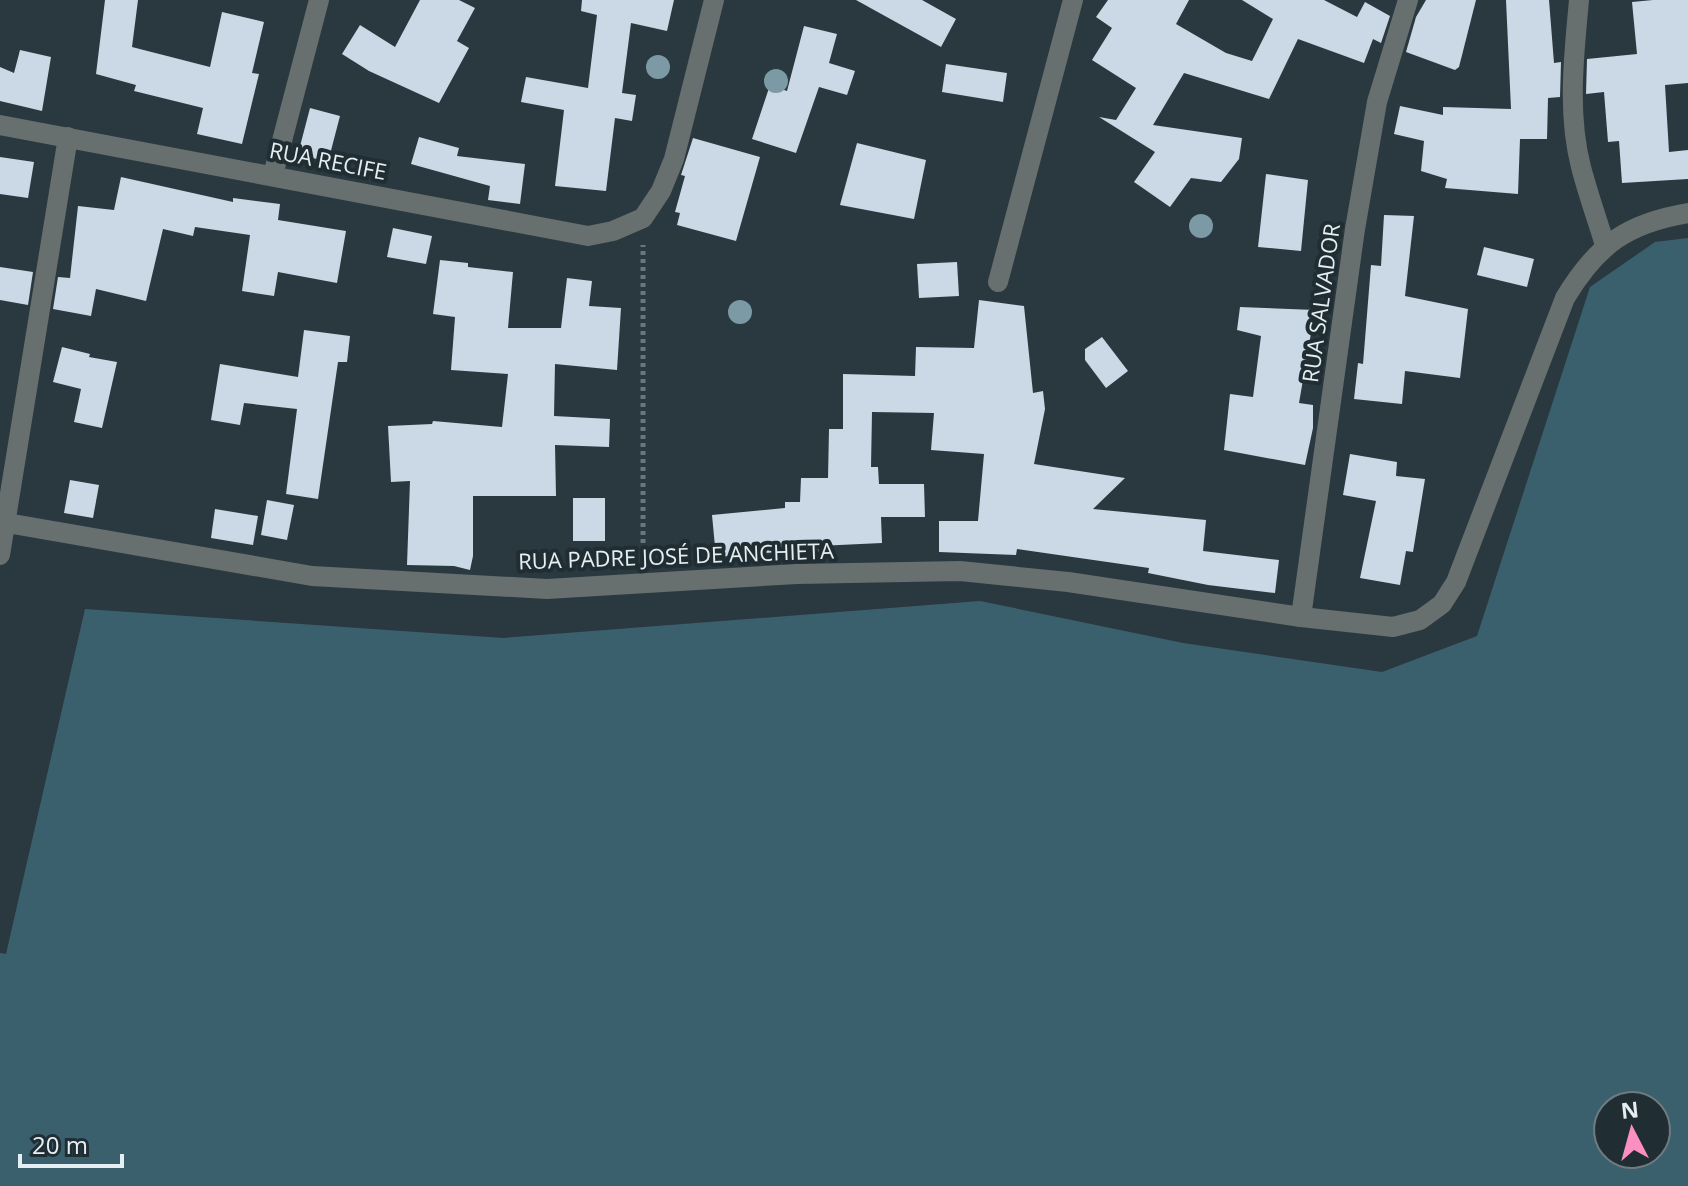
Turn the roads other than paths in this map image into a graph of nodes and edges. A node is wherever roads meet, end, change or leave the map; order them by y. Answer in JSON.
{"nodes":[{"id":1,"x":319,"y":0,"type":"edge"},
{"id":2,"x":714,"y":0,"type":"edge"},
{"id":3,"x":1073,"y":0,"type":"edge"},
{"id":4,"x":1408,"y":0,"type":"edge"},
{"id":5,"x":1579,"y":0,"type":"edge"},
{"id":6,"x":0,"y":125,"type":"edge"},
{"id":7,"x":68,"y":137,"type":"junction"},
{"id":8,"x":273,"y":175,"type":"junction"},
{"id":9,"x":1688,"y":213,"type":"edge"},
{"id":10,"x":1605,"y":245,"type":"junction"},
{"id":11,"x":998,"y":282,"type":"dead end"},
{"id":12,"x":7,"y":523,"type":"junction"},
{"id":13,"x":0,"y":555,"type":"edge"},
{"id":14,"x":1301,"y":617,"type":"junction"}],
"edges":[{"from":1,"to":8,"type":"street"},
{"from":2,"to":8,"type":"street","name":"RUA RECIFE"},
{"from":3,"to":11,"type":"street"},
{"from":4,"to":14,"type":"street","name":"RUA SALVADOR"},
{"from":5,"to":10,"type":"street"},
{"from":6,"to":7,"type":"street","name":"RUA RECIFE"},
{"from":7,"to":8,"type":"street","name":"RUA RECIFE"},
{"from":7,"to":12,"type":"street"},
{"from":9,"to":10,"type":"street","name":"RUA PADRE JOSÉ DE ANCHIETA"},
{"from":10,"to":14,"type":"street","name":"RUA PADRE JOSÉ DE ANCHIETA"},
{"from":12,"to":13,"type":"street"},
{"from":12,"to":14,"type":"street","name":"RUA PADRE JOSÉ DE ANCHIETA"}]}
